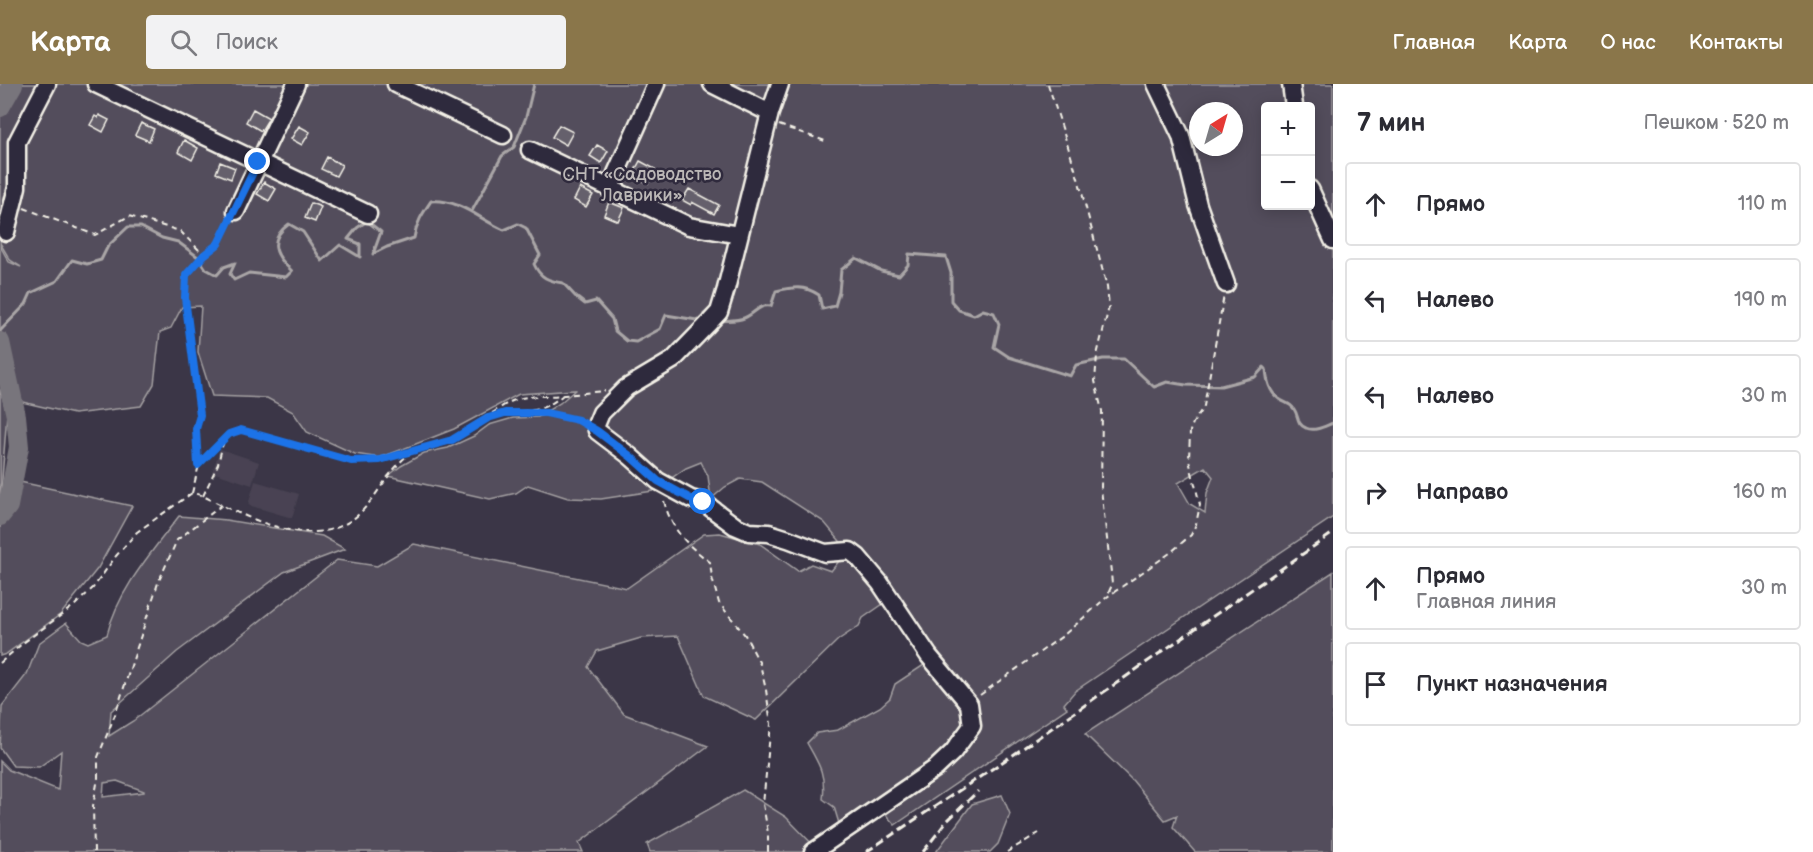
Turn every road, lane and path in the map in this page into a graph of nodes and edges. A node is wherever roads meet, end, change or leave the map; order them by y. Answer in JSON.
{"nodes":[{"id":1,"x":47,"y":84,"type":"edge"},
{"id":2,"x":96,"y":84,"type":"edge"},
{"id":3,"x":296,"y":84,"type":"edge"},
{"id":4,"x":396,"y":84,"type":"edge"},
{"id":5,"x":656,"y":84,"type":"edge"},
{"id":6,"x":712,"y":84,"type":"edge"},
{"id":7,"x":780,"y":84,"type":"edge"},
{"id":8,"x":1048,"y":84,"type":"edge"},
{"id":9,"x":1155,"y":84,"type":"edge"},
{"id":10,"x":1291,"y":84,"type":"edge"},
{"id":11,"x":1293,"y":102,"type":"edge"},
{"id":12,"x":769,"y":117,"type":"junction"},
{"id":13,"x":503,"y":135,"type":"dead end"},
{"id":14,"x":828,"y":142,"type":"dead end"},
{"id":15,"x":530,"y":150,"type":"dead end"},
{"id":16,"x":258,"y":162,"type":"junction"},
{"id":17,"x":609,"y":189,"type":"junction"},
{"id":18,"x":1315,"y":198,"type":"edge"},
{"id":19,"x":13,"y":204,"type":"junction"},
{"id":20,"x":236,"y":211,"type":"joint"},
{"id":21,"x":368,"y":214,"type":"dead end"},
{"id":22,"x":6,"y":232,"type":"dead end"},
{"id":23,"x":739,"y":235,"type":"junction"},
{"id":24,"x":1333,"y":240,"type":"edge"},
{"id":25,"x":204,"y":255,"type":"junction"},
{"id":26,"x":1226,"y":284,"type":"joint"},
{"id":27,"x":626,"y":388,"type":"junction"},
{"id":28,"x":563,"y":395,"type":"junction"},
{"id":29,"x":531,"y":412,"type":"junction"},
{"id":30,"x":488,"y":418,"type":"junction"},
{"id":31,"x":597,"y":431,"type":"junction"},
{"id":32,"x":223,"y":441,"type":"junction"},
{"id":33,"x":410,"y":453,"type":"junction"},
{"id":34,"x":198,"y":465,"type":"junction"},
{"id":35,"x":669,"y":488,"type":"junction"},
{"id":36,"x":192,"y":493,"type":"junction"},
{"id":37,"x":203,"y":496,"type":"junction"},
{"id":38,"x":222,"y":505,"type":"junction"},
{"id":39,"x":1107,"y":597,"type":"junction"},
{"id":40,"x":0,"y":663,"type":"edge"},
{"id":41,"x":969,"y":704,"type":"junction"},
{"id":42,"x":1039,"y":833,"type":"dead end"},
{"id":43,"x":94,"y":852,"type":"edge"},
{"id":44,"x":768,"y":852,"type":"edge"},
{"id":45,"x":813,"y":852,"type":"edge"},
{"id":46,"x":1007,"y":852,"type":"edge"}],
"edges":[{"from":1,"to":19,"type":"street"},
{"from":2,"to":16,"type":"street"},
{"from":3,"to":16,"type":"street"},
{"from":4,"to":13,"type":"street"},
{"from":5,"to":17,"type":"street"},
{"from":6,"to":12,"type":"street"},
{"from":7,"to":12,"type":"street"},
{"from":8,"to":39,"type":"path"},
{"from":9,"to":26,"type":"street"},
{"from":10,"to":11,"type":"street"},
{"from":12,"to":14,"type":"path"},
{"from":12,"to":23,"type":"street"},
{"from":15,"to":17,"type":"street"},
{"from":16,"to":20,"type":"street"},
{"from":16,"to":21,"type":"street"},
{"from":17,"to":23,"type":"street"},
{"from":18,"to":24,"type":"street"},
{"from":19,"to":22,"type":"street"},
{"from":19,"to":25,"type":"path"},
{"from":20,"to":25,"type":"path"},
{"from":23,"to":27,"type":"street"},
{"from":25,"to":34,"type":"path"},
{"from":26,"to":39,"type":"path"},
{"from":27,"to":28,"type":"path"},
{"from":27,"to":31,"type":"street"},
{"from":28,"to":29,"type":"path"},
{"from":28,"to":30,"type":"path"},
{"from":29,"to":30,"type":"path"},
{"from":29,"to":31,"type":"path"},
{"from":30,"to":33,"type":"path"},
{"from":31,"to":35,"type":"street"},
{"from":32,"to":33,"type":"path"},
{"from":32,"to":34,"type":"path"},
{"from":32,"to":37,"type":"path"},
{"from":33,"to":38,"type":"path"},
{"from":34,"to":36,"type":"path"},
{"from":35,"to":41,"type":"street"},
{"from":35,"to":44,"type":"path"},
{"from":36,"to":37,"type":"path"},
{"from":36,"to":40,"type":"path"},
{"from":37,"to":38,"type":"path"},
{"from":38,"to":43,"type":"path"},
{"from":39,"to":41,"type":"path"},
{"from":41,"to":45,"type":"street"},
{"from":42,"to":46,"type":"path"}]}
